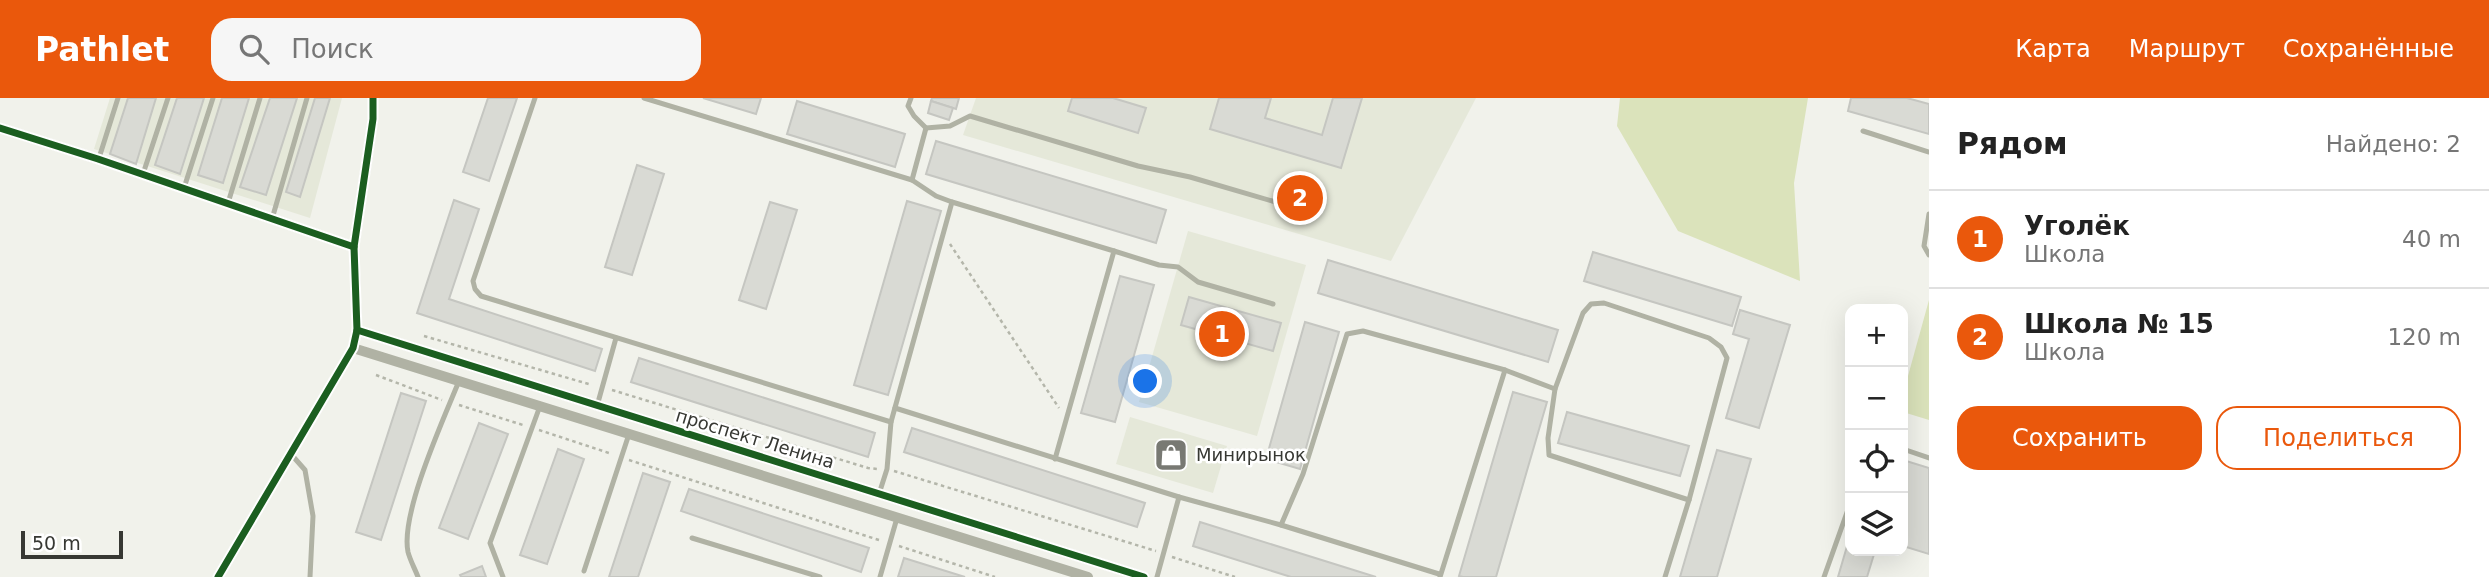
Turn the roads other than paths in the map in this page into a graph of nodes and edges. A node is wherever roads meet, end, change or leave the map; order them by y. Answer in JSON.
{"nodes":[{"id":1,"x":118,"y":98,"type":"edge"},
{"id":2,"x":168,"y":98,"type":"edge"},
{"id":3,"x":213,"y":98,"type":"edge"},
{"id":4,"x":261,"y":98,"type":"edge"},
{"id":5,"x":307,"y":98,"type":"edge"},
{"id":6,"x":373,"y":98,"type":"edge"},
{"id":7,"x":535,"y":98,"type":"edge"},
{"id":8,"x":644,"y":98,"type":"edge"},
{"id":9,"x":911,"y":98,"type":"edge"},
{"id":10,"x":0,"y":128,"type":"edge"},
{"id":11,"x":926,"y":128,"type":"junction"},
{"id":12,"x":1863,"y":131,"type":"dead end"},
{"id":13,"x":1929,"y":152,"type":"edge"},
{"id":14,"x":99,"y":159,"type":"junction"},
{"id":15,"x":143,"y":174,"type":"junction"},
{"id":16,"x":912,"y":180,"type":"junction"},
{"id":17,"x":184,"y":188,"type":"junction"},
{"id":18,"x":952,"y":202,"type":"junction"},
{"id":19,"x":228,"y":204,"type":"junction"},
{"id":20,"x":1313,"y":213,"type":"dead end"},
{"id":21,"x":1929,"y":214,"type":"edge"},
{"id":22,"x":272,"y":219,"type":"junction"},
{"id":23,"x":354,"y":247,"type":"junction"},
{"id":24,"x":1114,"y":251,"type":"junction"},
{"id":25,"x":1929,"y":255,"type":"edge"},
{"id":26,"x":1273,"y":304,"type":"dead end"},
{"id":27,"x":357,"y":330,"type":"junction"},
{"id":28,"x":616,"y":338,"type":"junction"},
{"id":29,"x":352,"y":348,"type":"junction"},
{"id":30,"x":1505,"y":370,"type":"junction"},
{"id":31,"x":459,"y":381,"type":"junction"},
{"id":32,"x":1555,"y":389,"type":"junction"},
{"id":33,"x":540,"y":406,"type":"junction"},
{"id":34,"x":597,"y":407,"type":"junction"},
{"id":35,"x":895,"y":408,"type":"junction"},
{"id":36,"x":891,"y":422,"type":"junction"},
{"id":37,"x":629,"y":434,"type":"junction"},
{"id":38,"x":1908,"y":451,"type":"edge"},
{"id":39,"x":290,"y":453,"type":"junction"},
{"id":40,"x":1929,"y":458,"type":"edge"},
{"id":41,"x":1055,"y":459,"type":"junction"},
{"id":42,"x":880,"y":494,"type":"junction"},
{"id":43,"x":1180,"y":497,"type":"junction"},
{"id":44,"x":1689,"y":500,"type":"junction"},
{"id":45,"x":897,"y":518,"type":"junction"},
{"id":46,"x":1845,"y":518,"type":"edge"},
{"id":47,"x":1281,"y":525,"type":"junction"},
{"id":48,"x":692,"y":538,"type":"dead end"},
{"id":49,"x":584,"y":571,"type":"dead end"},
{"id":50,"x":1439,"y":576,"type":"edge"},
{"id":51,"x":218,"y":577,"type":"edge"},
{"id":52,"x":310,"y":577,"type":"edge"},
{"id":53,"x":418,"y":577,"type":"edge"},
{"id":54,"x":503,"y":577,"type":"edge"},
{"id":55,"x":820,"y":577,"type":"edge"},
{"id":56,"x":880,"y":577,"type":"edge"},
{"id":57,"x":1088,"y":577,"type":"edge"},
{"id":58,"x":1144,"y":577,"type":"edge"},
{"id":59,"x":1157,"y":577,"type":"edge"},
{"id":60,"x":1665,"y":577,"type":"edge"},
{"id":61,"x":1824,"y":577,"type":"edge"}],
"edges":[{"from":1,"to":14,"type":"lane"},
{"from":2,"to":15,"type":"lane"},
{"from":3,"to":17,"type":"lane"},
{"from":4,"to":19,"type":"lane"},
{"from":5,"to":22,"type":"lane"},
{"from":6,"to":23,"type":"street"},
{"from":7,"to":28,"type":"lane"},
{"from":8,"to":16,"type":"lane"},
{"from":9,"to":11,"type":"lane"},
{"from":10,"to":14,"type":"street"},
{"from":11,"to":16,"type":"lane"},
{"from":11,"to":20,"type":"lane"},
{"from":12,"to":13,"type":"lane"},
{"from":14,"to":15,"type":"street"},
{"from":15,"to":17,"type":"street"},
{"from":16,"to":18,"type":"lane"},
{"from":17,"to":19,"type":"street"},
{"from":18,"to":24,"type":"lane"},
{"from":18,"to":35,"type":"lane"},
{"from":19,"to":22,"type":"street"},
{"from":21,"to":25,"type":"lane"},
{"from":22,"to":23,"type":"street"},
{"from":23,"to":27,"type":"street"},
{"from":24,"to":26,"type":"lane"},
{"from":24,"to":41,"type":"lane"},
{"from":27,"to":29,"type":"street"},
{"from":27,"to":34,"type":"street","name":"проспект Ленина"},
{"from":28,"to":34,"type":"lane"},
{"from":28,"to":36,"type":"lane"},
{"from":29,"to":31,"type":"street","name":"проспект Ленина"},
{"from":29,"to":39,"type":"street"},
{"from":30,"to":32,"type":"lane"},
{"from":30,"to":47,"type":"lane"},
{"from":30,"to":50,"type":"lane"},
{"from":31,"to":33,"type":"street","name":"проспект Ленина"},
{"from":31,"to":53,"type":"lane"},
{"from":32,"to":44,"type":"lane"},
{"from":32,"to":44,"type":"lane"},
{"from":33,"to":37,"type":"street","name":"проспект Ленина"},
{"from":33,"to":54,"type":"lane"},
{"from":34,"to":42,"type":"street","name":"проспект Ленина"},
{"from":35,"to":36,"type":"lane"},
{"from":35,"to":41,"type":"lane"},
{"from":36,"to":42,"type":"lane"},
{"from":37,"to":45,"type":"street","name":"проспект Ленина"},
{"from":37,"to":49,"type":"lane"},
{"from":38,"to":40,"type":"lane"},
{"from":39,"to":51,"type":"street"},
{"from":39,"to":52,"type":"lane"},
{"from":41,"to":43,"type":"lane"},
{"from":42,"to":58,"type":"street","name":"проспект Ленина"},
{"from":43,"to":47,"type":"lane"},
{"from":43,"to":59,"type":"lane"},
{"from":44,"to":60,"type":"lane"},
{"from":45,"to":56,"type":"lane"},
{"from":45,"to":57,"type":"street","name":"проспект Ленина"},
{"from":46,"to":61,"type":"lane"},
{"from":47,"to":50,"type":"lane"},
{"from":48,"to":55,"type":"lane"}]}
